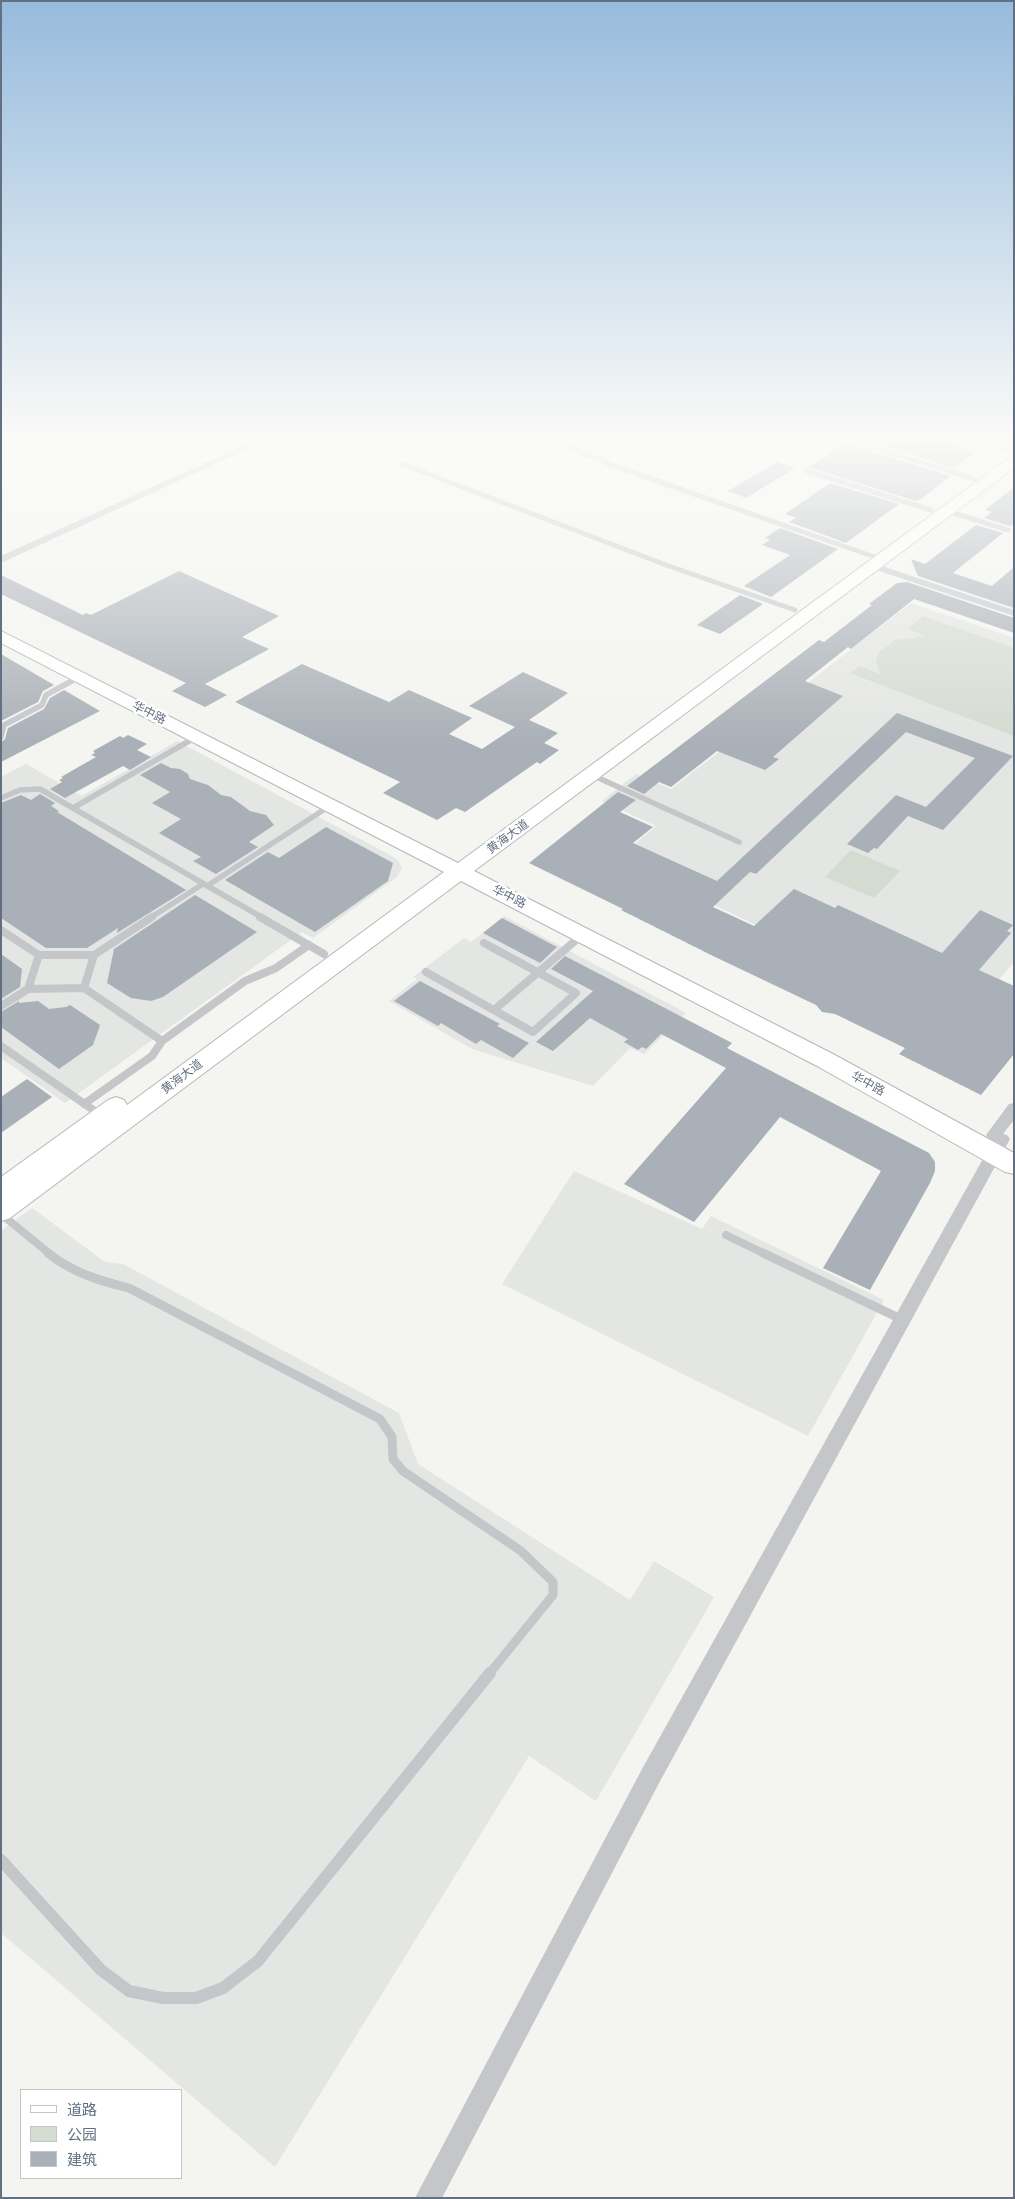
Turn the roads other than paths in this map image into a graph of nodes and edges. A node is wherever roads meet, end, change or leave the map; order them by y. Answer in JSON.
{"nodes":[{"id":1,"x":50,"y":538,"type":"edge"},
{"id":2,"x":594,"y":538,"type":"edge"},
{"id":3,"x":809,"y":538,"type":"edge"},
{"id":4,"x":903,"y":538,"type":"edge"},
{"id":5,"x":1,"y":560,"type":"edge"},
{"id":6,"x":872,"y":561,"type":"junction"},
{"id":7,"x":795,"y":610,"type":"junction"},
{"id":8,"x":1014,"y":613,"type":"edge"},
{"id":9,"x":1,"y":624,"type":"edge"},
{"id":10,"x":1,"y":636,"type":"edge"},
{"id":11,"x":80,"y":677,"type":"junction"},
{"id":12,"x":1,"y":737,"type":"edge"},
{"id":13,"x":196,"y":737,"type":"junction"},
{"id":14,"x":592,"y":775,"type":"junction"},
{"id":15,"x":1,"y":798,"type":"edge"},
{"id":16,"x":331,"y":805,"type":"junction"},
{"id":17,"x":73,"y":808,"type":"junction"},
{"id":18,"x":739,"y":842,"type":"dead end"},
{"id":19,"x":460,"y":864,"type":"junction"},
{"id":20,"x":205,"y":885,"type":"junction"},
{"id":21,"x":1,"y":930,"type":"edge"},
{"id":22,"x":582,"y":935,"type":"junction"},
{"id":23,"x":484,"y":943,"type":"dead end"},
{"id":24,"x":317,"y":949,"type":"junction"},
{"id":25,"x":39,"y":955,"type":"junction"},
{"id":26,"x":94,"y":955,"type":"junction"},
{"id":27,"x":426,"y":972,"type":"dead end"},
{"id":28,"x":538,"y":972,"type":"junction"},
{"id":29,"x":84,"y":988,"type":"junction"},
{"id":30,"x":28,"y":989,"type":"junction"},
{"id":31,"x":1,"y":1006,"type":"edge"},
{"id":32,"x":494,"y":1010,"type":"junction"},
{"id":33,"x":162,"y":1041,"type":"junction"},
{"id":34,"x":1,"y":1046,"type":"edge"},
{"id":35,"x":84,"y":1104,"type":"junction"},
{"id":36,"x":1014,"y":1108,"type":"edge"},
{"id":37,"x":102,"y":1116,"type":"junction"},
{"id":38,"x":1001,"y":1143,"type":"edge"},
{"id":39,"x":1014,"y":1165,"type":"edge"},
{"id":40,"x":1,"y":1190,"type":"edge"},
{"id":41,"x":1,"y":1212,"type":"edge"},
{"id":42,"x":726,"y":1235,"type":"dead end"},
{"id":43,"x":903,"y":1320,"type":"junction"},
{"id":44,"x":1,"y":1860,"type":"edge"},
{"id":45,"x":428,"y":2198,"type":"edge"}],
"edges":[{"from":1,"to":5,"type":"street"},
{"from":2,"to":7,"type":"lane"},
{"from":3,"to":6,"type":"street"},
{"from":4,"to":6,"type":"main road","name":"黄海大道"},
{"from":6,"to":7,"type":"main road","name":"黄海大道"},
{"from":6,"to":8,"type":"street"},
{"from":6,"to":14,"type":"main road","name":"黄海大道"},
{"from":7,"to":19,"type":"main road","name":"黄海大道"},
{"from":9,"to":19,"type":"main road","name":"华中路"},
{"from":10,"to":11,"type":"main road","name":"华中路"},
{"from":11,"to":12,"type":"lane"},
{"from":11,"to":13,"type":"main road","name":"华中路"},
{"from":13,"to":16,"type":"main road","name":"华中路"},
{"from":13,"to":17,"type":"lane"},
{"from":14,"to":18,"type":"lane"},
{"from":14,"to":19,"type":"main road","name":"黄海大道"},
{"from":15,"to":17,"type":"lane"},
{"from":16,"to":19,"type":"main road","name":"华中路"},
{"from":16,"to":20,"type":"lane"},
{"from":17,"to":20,"type":"lane"},
{"from":19,"to":22,"type":"main road","name":"华中路"},
{"from":19,"to":24,"type":"main road","name":"黄海大道"},
{"from":19,"to":38,"type":"main road","name":"华中路"},
{"from":19,"to":41,"type":"main road","name":"黄海大道"},
{"from":20,"to":24,"type":"lane"},
{"from":20,"to":26,"type":"lane"},
{"from":21,"to":25,"type":"lane"},
{"from":22,"to":28,"type":"lane"},
{"from":22,"to":38,"type":"main road","name":"华中路"},
{"from":23,"to":28,"type":"lane"},
{"from":24,"to":33,"type":"lane"},
{"from":24,"to":37,"type":"main road","name":"黄海大道"},
{"from":25,"to":26,"type":"lane"},
{"from":25,"to":30,"type":"lane"},
{"from":26,"to":29,"type":"lane"},
{"from":27,"to":32,"type":"lane"},
{"from":28,"to":32,"type":"lane"},
{"from":28,"to":32,"type":"lane"},
{"from":29,"to":30,"type":"lane"},
{"from":29,"to":33,"type":"lane"},
{"from":30,"to":31,"type":"lane"},
{"from":33,"to":35,"type":"lane"},
{"from":34,"to":35,"type":"lane"},
{"from":35,"to":37,"type":"lane"},
{"from":36,"to":38,"type":"street"},
{"from":37,"to":40,"type":"main road","name":"黄海大道"},
{"from":38,"to":39,"type":"main road","name":"华中路"},
{"from":38,"to":43,"type":"street"},
{"from":41,"to":44,"type":"lane"},
{"from":42,"to":43,"type":"lane"},
{"from":43,"to":45,"type":"street"}]}
